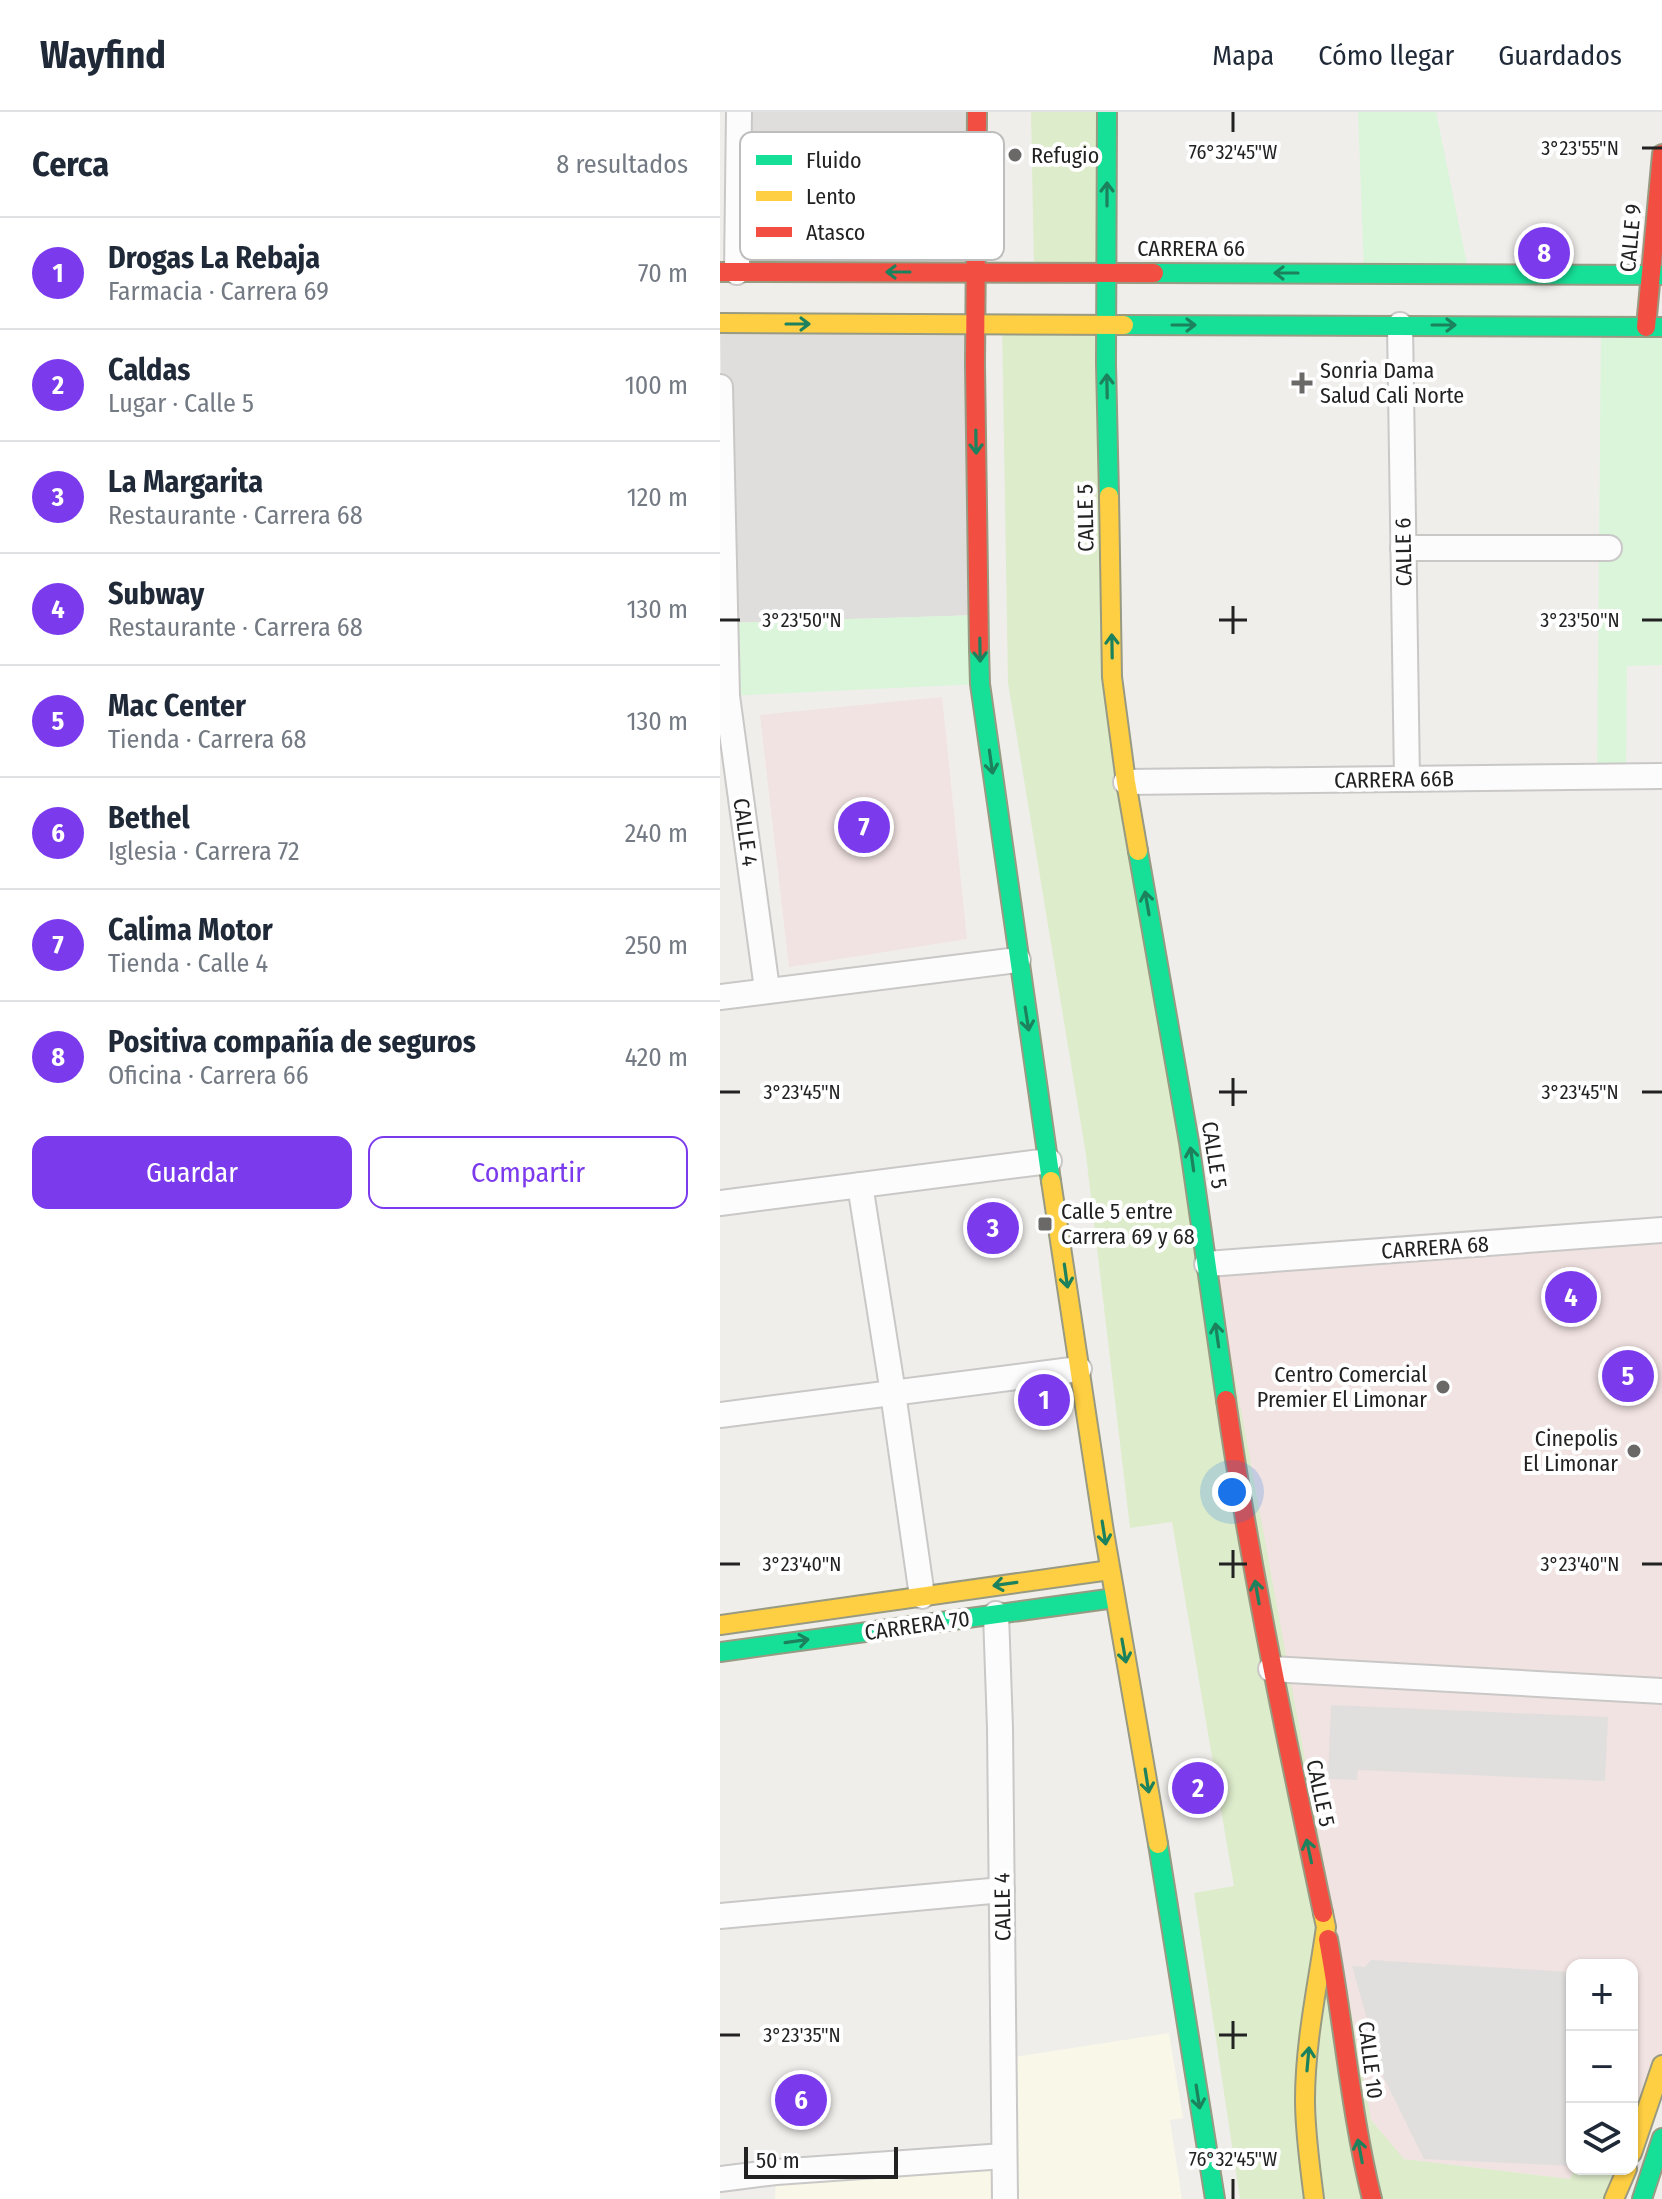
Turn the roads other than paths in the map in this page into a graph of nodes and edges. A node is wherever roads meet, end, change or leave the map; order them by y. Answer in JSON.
{"nodes":[{"id":1,"x":739,"y":112,"type":"edge"},
{"id":2,"x":977,"y":112,"type":"edge"},
{"id":3,"x":1107,"y":112,"type":"edge"},
{"id":4,"x":977,"y":132,"type":"edge"},
{"id":5,"x":1662,"y":154,"type":"edge"},
{"id":6,"x":976,"y":260,"type":"edge"},
{"id":7,"x":728,"y":272,"type":"edge"},
{"id":8,"x":976,"y":272,"type":"junction"},
{"id":9,"x":1106,"y":272,"type":"junction"},
{"id":10,"x":1656,"y":275,"type":"edge"},
{"id":11,"x":720,"y":323,"type":"edge"},
{"id":12,"x":976,"y":324,"type":"junction"},
{"id":13,"x":1106,"y":325,"type":"junction"},
{"id":14,"x":1400,"y":325,"type":"junction"},
{"id":15,"x":1654,"y":327,"type":"edge"},
{"id":16,"x":720,"y":387,"type":"edge"},
{"id":17,"x":1403,"y":548,"type":"junction"},
{"id":18,"x":1609,"y":548,"type":"dead end"},
{"id":19,"x":1662,"y":776,"type":"edge"},
{"id":20,"x":1407,"y":779,"type":"junction"},
{"id":21,"x":1126,"y":782,"type":"junction"},
{"id":22,"x":1018,"y":960,"type":"junction"},
{"id":23,"x":767,"y":989,"type":"junction"},
{"id":24,"x":720,"y":997,"type":"edge"},
{"id":25,"x":1049,"y":1161,"type":"junction"},
{"id":26,"x":860,"y":1185,"type":"junction"},
{"id":27,"x":720,"y":1203,"type":"edge"},
{"id":28,"x":1662,"y":1230,"type":"edge"},
{"id":29,"x":1207,"y":1264,"type":"junction"},
{"id":30,"x":1079,"y":1369,"type":"junction"},
{"id":31,"x":893,"y":1393,"type":"junction"},
{"id":32,"x":720,"y":1415,"type":"edge"},
{"id":33,"x":1110,"y":1570,"type":"junction"},
{"id":34,"x":922,"y":1596,"type":"junction"},
{"id":35,"x":1115,"y":1598,"type":"junction"},
{"id":36,"x":996,"y":1614,"type":"junction"},
{"id":37,"x":720,"y":1623,"type":"edge"},
{"id":38,"x":720,"y":1652,"type":"edge"},
{"id":39,"x":1271,"y":1669,"type":"junction"},
{"id":40,"x":1662,"y":1691,"type":"edge"},
{"id":41,"x":1002,"y":1890,"type":"junction"},
{"id":42,"x":720,"y":1916,"type":"edge"},
{"id":43,"x":1326,"y":1927,"type":"junction"},
{"id":44,"x":1662,"y":2065,"type":"edge"},
{"id":45,"x":1638,"y":2135,"type":"edge"},
{"id":46,"x":1662,"y":2138,"type":"edge"},
{"id":47,"x":1004,"y":2156,"type":"junction"},
{"id":48,"x":720,"y":2179,"type":"edge"},
{"id":49,"x":1616,"y":2193,"type":"edge"},
{"id":50,"x":1643,"y":2198,"type":"edge"},
{"id":51,"x":1005,"y":2199,"type":"edge"},
{"id":52,"x":1215,"y":2199,"type":"edge"},
{"id":53,"x":1314,"y":2199,"type":"edge"},
{"id":54,"x":1372,"y":2199,"type":"edge"}],
"edges":[{"from":1,"to":7,"type":"street"},
{"from":2,"to":4,"type":"main road"},
{"from":9,"to":3,"type":"main road","name":"CALLE 5","one_way":true},
{"from":5,"to":10,"type":"main road","name":"CALLE 9"},
{"from":6,"to":8,"type":"main road"},
{"from":8,"to":7,"type":"main road","name":"CARRERA 66","one_way":true},
{"from":8,"to":9,"type":"main road","name":"CARRERA 66"},
{"from":8,"to":12,"type":"main road"},
{"from":10,"to":9,"type":"main road","name":"CARRERA 66","one_way":true},
{"from":9,"to":13,"type":"main road","name":"CALLE 5"},
{"from":10,"to":15,"type":"main road","name":"CALLE 9"},
{"from":11,"to":12,"type":"main road","one_way":true},
{"from":12,"to":13,"type":"main road"},
{"from":12,"to":22,"type":"main road","one_way":true},
{"from":13,"to":14,"type":"main road","one_way":true},
{"from":21,"to":13,"type":"main road","name":"CALLE 5","one_way":true},
{"from":14,"to":15,"type":"main road","one_way":true},
{"from":14,"to":17,"type":"street","name":"CALLE 6"},
{"from":16,"to":23,"type":"street","name":"CALLE 4"},
{"from":17,"to":18,"type":"street"},
{"from":17,"to":20,"type":"street","name":"CALLE 6"},
{"from":19,"to":20,"type":"street","name":"CARRERA 66B"},
{"from":20,"to":21,"type":"street","name":"CARRERA 66B"},
{"from":29,"to":21,"type":"main road","name":"CALLE 5","one_way":true},
{"from":22,"to":23,"type":"street"},
{"from":22,"to":25,"type":"main road","one_way":true},
{"from":23,"to":24,"type":"street"},
{"from":25,"to":26,"type":"street"},
{"from":25,"to":30,"type":"main road","one_way":true},
{"from":26,"to":27,"type":"street"},
{"from":26,"to":31,"type":"street"},
{"from":28,"to":29,"type":"street","name":"CARRERA 68"},
{"from":39,"to":29,"type":"main road","name":"CALLE 5","one_way":true},
{"from":30,"to":31,"type":"street"},
{"from":30,"to":33,"type":"main road","one_way":true},
{"from":31,"to":32,"type":"street"},
{"from":31,"to":34,"type":"street"},
{"from":33,"to":34,"type":"main road","name":"CARRERA 70","one_way":true},
{"from":33,"to":35,"type":"main road"},
{"from":34,"to":37,"type":"main road","name":"CARRERA 70"},
{"from":35,"to":36,"type":"main road","name":"CARRERA 70"},
{"from":35,"to":52,"type":"main road","one_way":true},
{"from":38,"to":36,"type":"main road","name":"CARRERA 70","one_way":true},
{"from":36,"to":41,"type":"street","name":"CALLE 4"},
{"from":39,"to":40,"type":"street"},
{"from":43,"to":39,"type":"main road","name":"CALLE 5","one_way":true},
{"from":41,"to":42,"type":"street"},
{"from":41,"to":47,"type":"street","name":"CALLE 4"},
{"from":53,"to":43,"type":"main road","name":"CALLE 5","one_way":true},
{"from":54,"to":43,"type":"main road","name":"CALLE 10","one_way":true},
{"from":44,"to":45,"type":"main road"},
{"from":46,"to":50,"type":"main road"},
{"from":47,"to":48,"type":"street"},
{"from":47,"to":51,"type":"street","name":"CALLE 4"},
{"from":49,"to":50,"type":"main road"}]}
